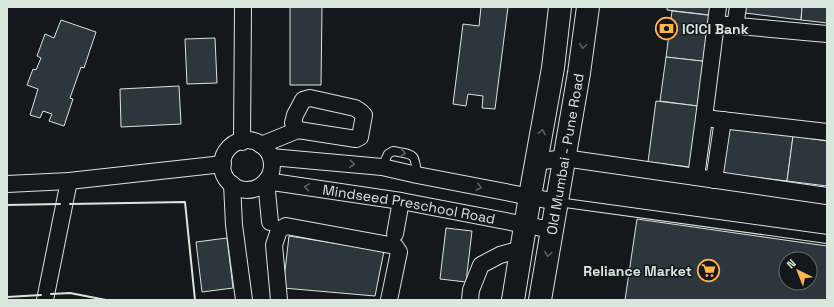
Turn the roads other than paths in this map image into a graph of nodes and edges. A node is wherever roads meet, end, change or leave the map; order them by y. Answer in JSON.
{"nodes":[{"id":1,"x":243,"y":7,"type":"edge"},
{"id":2,"x":560,"y":7,"type":"edge"},
{"id":3,"x":588,"y":7,"type":"edge"},
{"id":4,"x":718,"y":7,"type":"edge"},
{"id":5,"x":738,"y":7,"type":"edge"},
{"id":6,"x":716,"y":24,"type":"junction"},
{"id":7,"x":735,"y":26,"type":"junction"},
{"id":8,"x":827,"y":34,"type":"edge"},
{"id":9,"x":704,"y":118,"type":"junction"},
{"id":10,"x":723,"y":120,"type":"junction"},
{"id":11,"x":298,"y":130,"type":"dead end"},
{"id":12,"x":827,"y":132,"type":"edge"},
{"id":13,"x":242,"y":142,"type":"junction"},
{"id":14,"x":266,"y":151,"type":"junction"},
{"id":15,"x":564,"y":158,"type":"junction"},
{"id":16,"x":536,"y":162,"type":"junction"},
{"id":17,"x":223,"y":164,"type":"junction"},
{"id":18,"x":696,"y":177,"type":"junction"},
{"id":19,"x":266,"y":180,"type":"junction"},
{"id":20,"x":714,"y":180,"type":"junction"},
{"id":21,"x":69,"y":181,"type":"junction"},
{"id":22,"x":7,"y":184,"type":"edge"},
{"id":23,"x":232,"y":184,"type":"junction"},
{"id":24,"x":530,"y":196,"type":"junction"},
{"id":25,"x":827,"y":196,"type":"edge"},
{"id":26,"x":406,"y":202,"type":"junction"},
{"id":27,"x":557,"y":202,"type":"junction"},
{"id":28,"x":270,"y":222,"type":"dead end"},
{"id":29,"x":525,"y":225,"type":"junction"},
{"id":30,"x":552,"y":230,"type":"junction"},
{"id":31,"x":400,"y":235,"type":"dead end"},
{"id":32,"x":827,"y":239,"type":"edge"},
{"id":33,"x":521,"y":249,"type":"junction"},
{"id":34,"x":45,"y":300,"type":"edge"},
{"id":35,"x":244,"y":300,"type":"edge"},
{"id":36,"x":279,"y":300,"type":"edge"},
{"id":37,"x":389,"y":300,"type":"edge"},
{"id":38,"x":470,"y":300,"type":"edge"},
{"id":39,"x":512,"y":300,"type":"edge"},
{"id":40,"x":540,"y":300,"type":"edge"}],
"edges":[{"from":1,"to":13,"type":"street"},
{"from":16,"to":2,"type":"main road","name":"Old Mumbai - Pune Road","one_way":true},
{"from":3,"to":15,"type":"main road","name":"Old Mumbai - Pune Road","one_way":true},
{"from":4,"to":6,"type":"street"},
{"from":5,"to":7,"type":"street"},
{"from":6,"to":7,"type":"street"},
{"from":6,"to":9,"type":"street"},
{"from":7,"to":8,"type":"street"},
{"from":9,"to":10,"type":"street"},
{"from":9,"to":18,"type":"street"},
{"from":10,"to":12,"type":"street"},
{"from":10,"to":20,"type":"street"},
{"from":11,"to":14,"type":"street"},
{"from":13,"to":14,"type":"street"},
{"from":13,"to":17,"type":"street"},
{"from":14,"to":19,"type":"street"},
{"from":14,"to":24,"type":"street","name":"Mindseed Preschool Road","one_way":true},
{"from":15,"to":16,"type":"street"},
{"from":15,"to":18,"type":"street"},
{"from":15,"to":27,"type":"main road","name":"Old Mumbai - Pune Road"},
{"from":16,"to":24,"type":"main road","name":"Old Mumbai - Pune Road"},
{"from":17,"to":21,"type":"street"},
{"from":17,"to":23,"type":"street"},
{"from":18,"to":20,"type":"street"},
{"from":19,"to":23,"type":"street"},
{"from":26,"to":19,"type":"street","name":"Mindseed Preschool Road","one_way":true},
{"from":19,"to":28,"type":"street"},
{"from":20,"to":25,"type":"street"},
{"from":21,"to":22,"type":"street"},
{"from":21,"to":34,"type":"street"},
{"from":23,"to":35,"type":"street"},
{"from":24,"to":27,"type":"street","name":"Mindseed Preschool Road"},
{"from":24,"to":29,"type":"main road","name":"Old Mumbai - Pune Road"},
{"from":26,"to":29,"type":"street","name":"Mindseed Preschool Road"},
{"from":26,"to":31,"type":"street"},
{"from":27,"to":30,"type":"main road","name":"Old Mumbai - Pune Road"},
{"from":27,"to":32,"type":"lane"},
{"from":29,"to":30,"type":"street","name":"Mindseed Preschool Road"},
{"from":29,"to":33,"type":"main road","name":"Old Mumbai - Pune Road"},
{"from":30,"to":40,"type":"main road","name":"Old Mumbai - Pune Road","one_way":true},
{"from":33,"to":38,"type":"street"},
{"from":33,"to":39,"type":"main road","name":"Old Mumbai - Pune Road"},
{"from":36,"to":37,"type":"street"}]}
